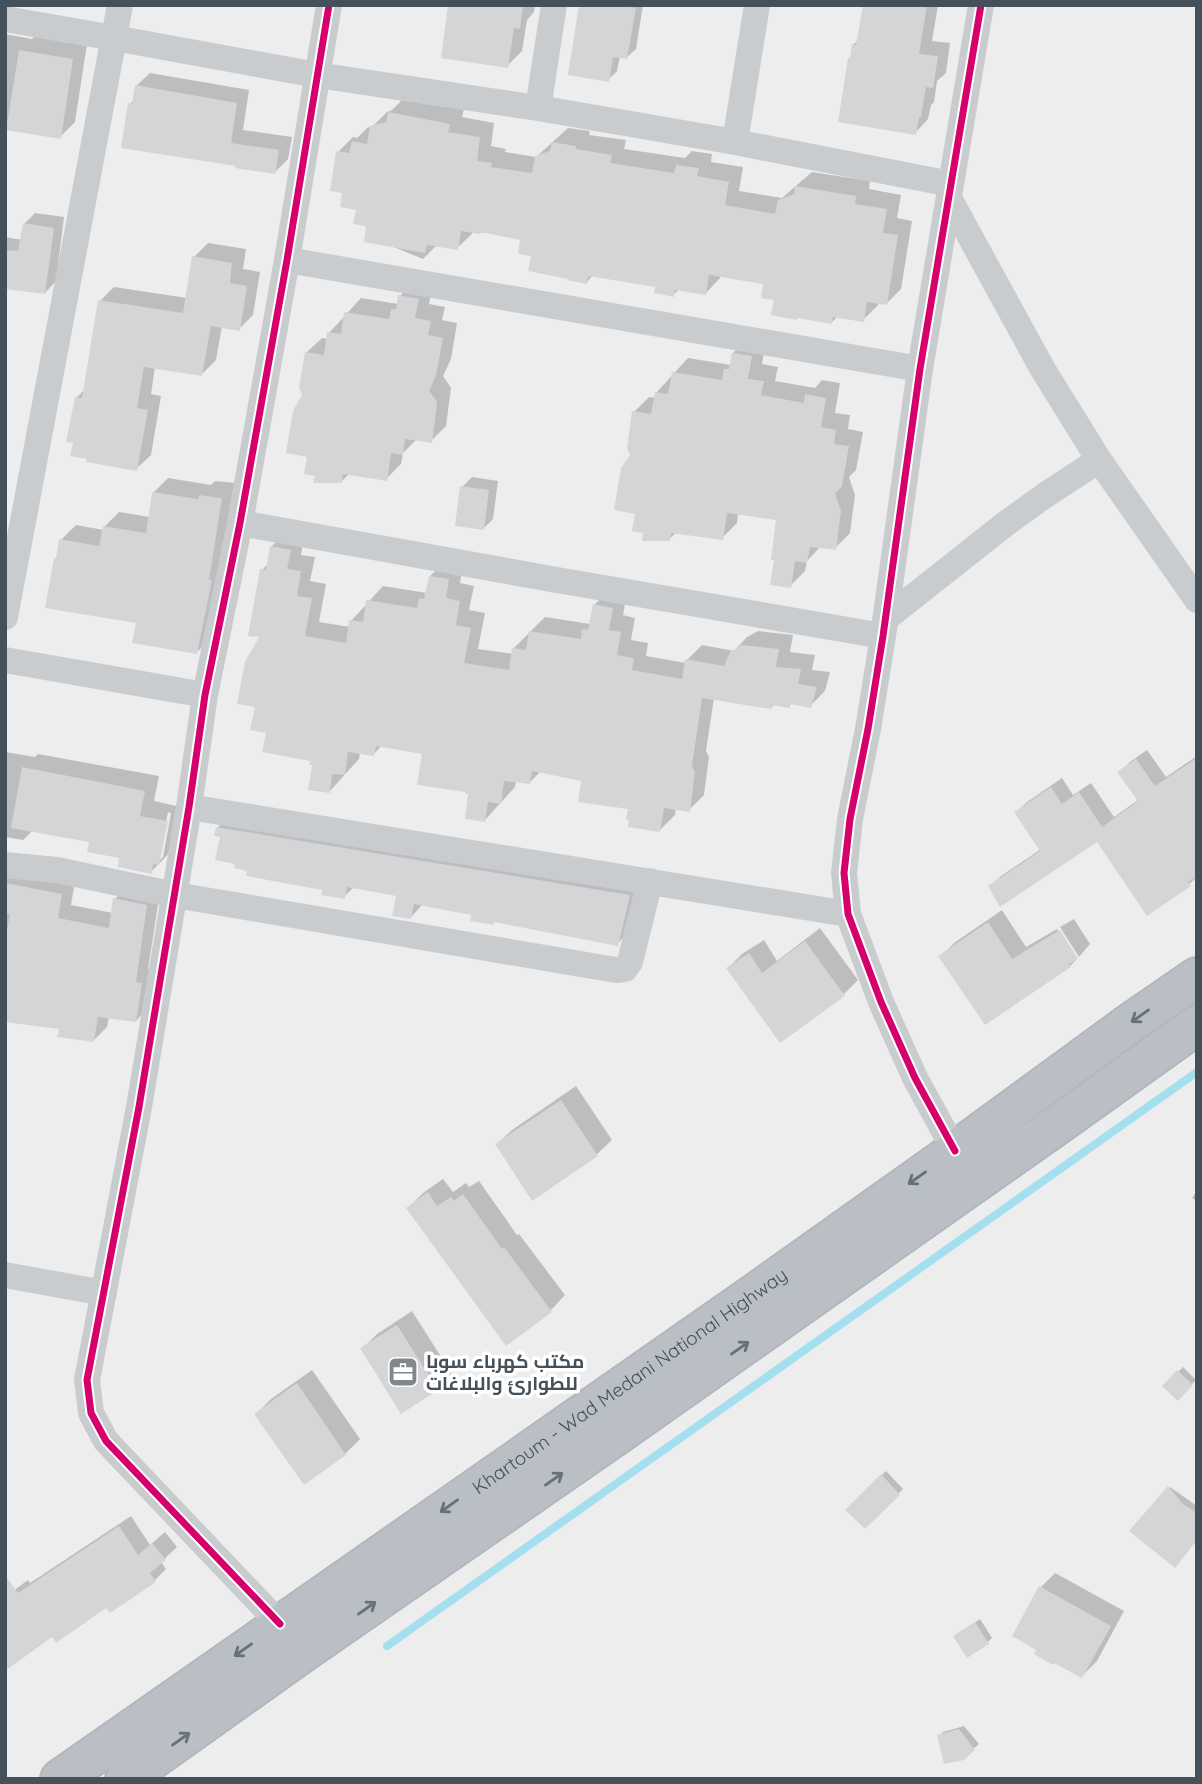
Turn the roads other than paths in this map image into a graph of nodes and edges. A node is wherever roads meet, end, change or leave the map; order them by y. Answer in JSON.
{"nodes":[{"id":1,"x":120,"y":5,"type":"edge"},
{"id":2,"x":329,"y":5,"type":"edge"},
{"id":3,"x":554,"y":5,"type":"edge"},
{"id":4,"x":757,"y":5,"type":"edge"},
{"id":5,"x":981,"y":5,"type":"edge"},
{"id":6,"x":5,"y":19,"type":"edge"},
{"id":7,"x":114,"y":37,"type":"junction"},
{"id":8,"x":317,"y":75,"type":"junction"},
{"id":9,"x":538,"y":108,"type":"junction"},
{"id":10,"x":735,"y":142,"type":"junction"},
{"id":11,"x":950,"y":191,"type":"junction"},
{"id":12,"x":287,"y":260,"type":"junction"},
{"id":13,"x":920,"y":369,"type":"junction"},
{"id":14,"x":1099,"y":460,"type":"junction"},
{"id":15,"x":240,"y":523,"type":"junction"},
{"id":16,"x":1197,"y":600,"type":"edge"},
{"id":17,"x":5,"y":617,"type":"edge"},
{"id":18,"x":884,"y":627,"type":"junction"},
{"id":19,"x":5,"y":660,"type":"edge"},
{"id":20,"x":205,"y":695,"type":"junction"},
{"id":21,"x":189,"y":807,"type":"junction"},
{"id":22,"x":5,"y":865,"type":"edge"},
{"id":23,"x":650,"y":881,"type":"junction"},
{"id":24,"x":175,"y":895,"type":"junction"},
{"id":25,"x":848,"y":914,"type":"junction"},
{"id":26,"x":1197,"y":977,"type":"edge"},
{"id":27,"x":1197,"y":1025,"type":"edge"},
{"id":28,"x":955,"y":1151,"type":"junction"},
{"id":29,"x":5,"y":1275,"type":"edge"},
{"id":30,"x":104,"y":1293,"type":"junction"},
{"id":31,"x":280,"y":1624,"type":"junction"},
{"id":32,"x":60,"y":1779,"type":"edge"},
{"id":33,"x":125,"y":1779,"type":"edge"}],
"edges":[{"from":1,"to":7,"type":"street"},
{"from":2,"to":8,"type":"street"},
{"from":3,"to":9,"type":"street"},
{"from":4,"to":10,"type":"street"},
{"from":5,"to":11,"type":"street"},
{"from":6,"to":7,"type":"street"},
{"from":7,"to":8,"type":"street"},
{"from":7,"to":17,"type":"street"},
{"from":8,"to":9,"type":"street"},
{"from":8,"to":12,"type":"street"},
{"from":9,"to":10,"type":"street"},
{"from":10,"to":11,"type":"street"},
{"from":11,"to":13,"type":"street"},
{"from":11,"to":14,"type":"street"},
{"from":12,"to":13,"type":"street"},
{"from":12,"to":15,"type":"street"},
{"from":13,"to":18,"type":"street"},
{"from":14,"to":16,"type":"street"},
{"from":14,"to":18,"type":"street"},
{"from":15,"to":18,"type":"street"},
{"from":15,"to":20,"type":"street"},
{"from":18,"to":25,"type":"street"},
{"from":19,"to":20,"type":"street"},
{"from":20,"to":21,"type":"street"},
{"from":21,"to":23,"type":"street"},
{"from":21,"to":24,"type":"street"},
{"from":22,"to":24,"type":"street"},
{"from":23,"to":24,"type":"street"},
{"from":23,"to":25,"type":"street"},
{"from":24,"to":30,"type":"street"},
{"from":25,"to":28,"type":"street"},
{"from":26,"to":28,"type":"highway","name":"Khartoum - Wad Medani National Highway","one_way":true},
{"from":33,"to":27,"type":"highway","name":"Khartoum - Wad Medani National Highway","one_way":true},
{"from":28,"to":31,"type":"highway","name":"Khartoum - Wad Medani National Highway","one_way":true},
{"from":29,"to":30,"type":"street"},
{"from":30,"to":31,"type":"street"},
{"from":31,"to":32,"type":"highway","name":"Khartoum - Wad Medani National Highway","one_way":true}]}
